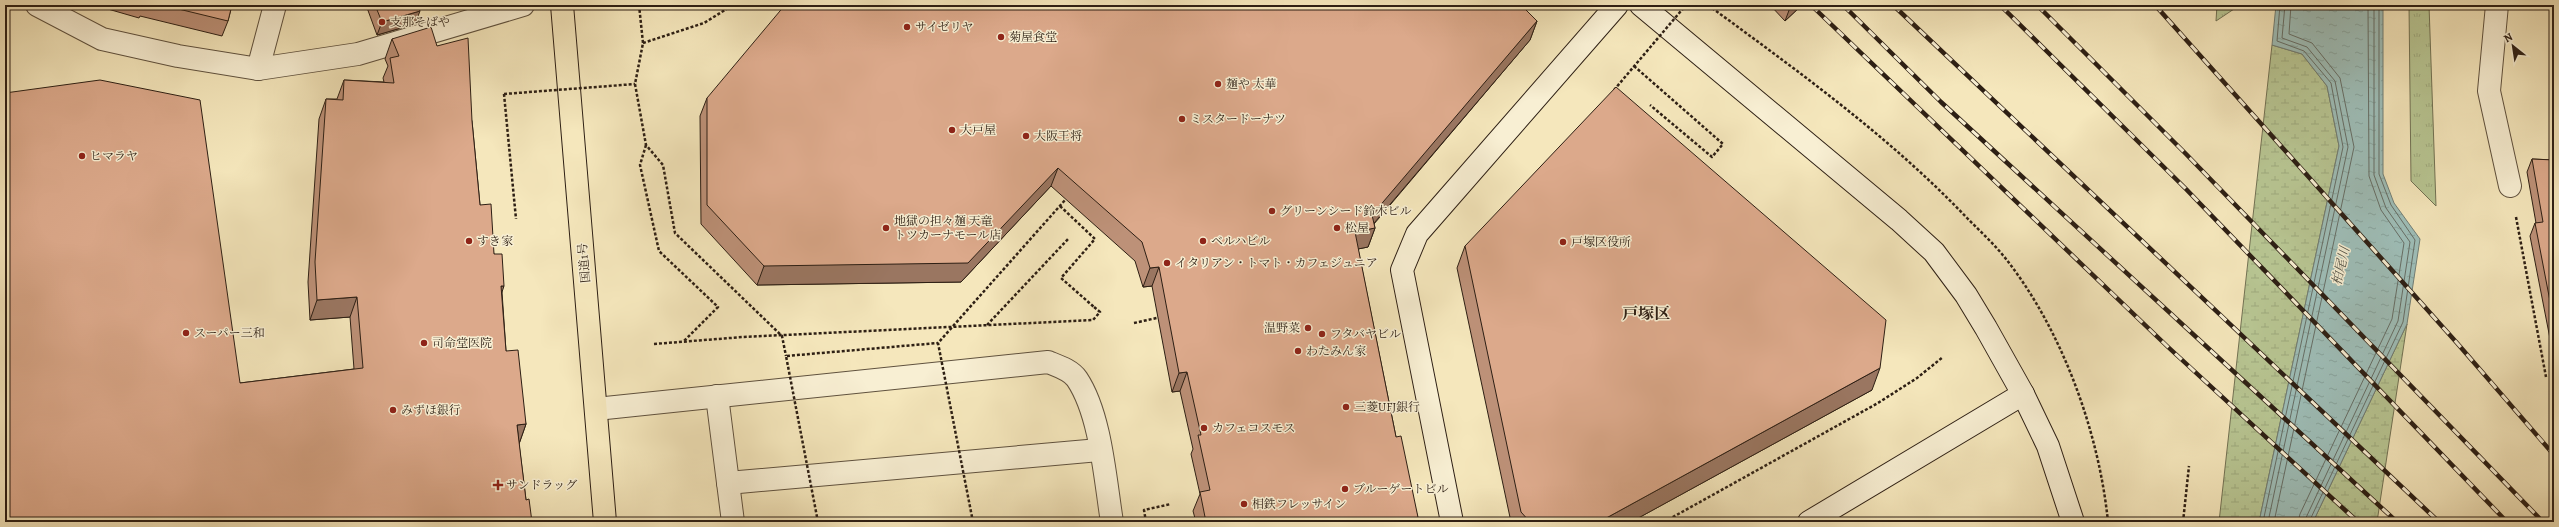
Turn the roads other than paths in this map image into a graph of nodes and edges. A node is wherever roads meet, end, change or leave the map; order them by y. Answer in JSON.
{"nodes":[{"id":1,"x":36,"y":5,"type":"edge"},
{"id":2,"x":275,"y":5,"type":"edge"},
{"id":3,"x":523,"y":5,"type":"edge"},
{"id":4,"x":562,"y":5,"type":"edge"},
{"id":5,"x":1617,"y":5,"type":"edge"},
{"id":6,"x":1641,"y":5,"type":"edge"},
{"id":7,"x":2497,"y":5,"type":"edge"},
{"id":8,"x":258,"y":69,"type":"junction"},
{"id":9,"x":2510,"y":186,"type":"road end"},
{"id":10,"x":2023,"y":394,"type":"junction"},
{"id":11,"x":717,"y":396,"type":"junction"},
{"id":12,"x":596,"y":409,"type":"junction"},
{"id":13,"x":1099,"y":450,"type":"junction"},
{"id":14,"x":728,"y":482,"type":"junction"},
{"id":15,"x":605,"y":522,"type":"edge"},
{"id":16,"x":733,"y":522,"type":"edge"},
{"id":17,"x":1112,"y":522,"type":"edge"},
{"id":18,"x":1452,"y":522,"type":"edge"},
{"id":19,"x":1809,"y":522,"type":"edge"},
{"id":20,"x":2073,"y":522,"type":"edge"}],
"edges":[{"from":1,"to":8,"type":"street"},
{"from":2,"to":8,"type":"street"},
{"from":3,"to":8,"type":"street"},
{"from":4,"to":12,"type":"highway","name":"国道1号"},
{"from":5,"to":18,"type":"street"},
{"from":6,"to":10,"type":"street"},
{"from":7,"to":9,"type":"street"},
{"from":10,"to":19,"type":"street"},
{"from":10,"to":20,"type":"street"},
{"from":11,"to":12,"type":"street"},
{"from":11,"to":13,"type":"street"},
{"from":11,"to":14,"type":"street"},
{"from":12,"to":15,"type":"highway","name":"国道1号"},
{"from":13,"to":14,"type":"street"},
{"from":13,"to":17,"type":"street"},
{"from":14,"to":16,"type":"street"}]}
